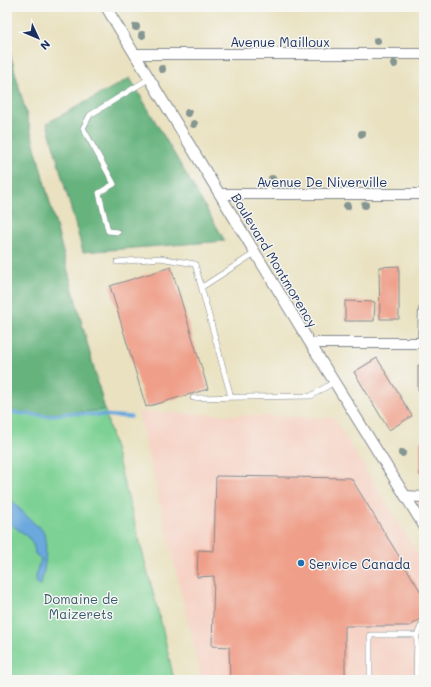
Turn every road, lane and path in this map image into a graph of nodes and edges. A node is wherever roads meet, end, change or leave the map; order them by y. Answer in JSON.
{"nodes":[{"id":1,"x":106,"y":7,"type":"edge"},
{"id":2,"x":135,"y":54,"type":"junction"},
{"id":3,"x":424,"y":54,"type":"edge"},
{"id":4,"x":150,"y":78,"type":"junction"},
{"id":5,"x":220,"y":194,"type":"junction"},
{"id":6,"x":424,"y":194,"type":"edge"},
{"id":7,"x":118,"y":232,"type":"dead end"},
{"id":8,"x":255,"y":252,"type":"junction"},
{"id":9,"x":117,"y":262,"type":"dead end"},
{"id":10,"x":202,"y":287,"type":"junction"},
{"id":11,"x":424,"y":310,"type":"edge"},
{"id":12,"x":310,"y":343,"type":"junction"},
{"id":13,"x":424,"y":343,"type":"edge"},
{"id":14,"x":334,"y":382,"type":"junction"},
{"id":15,"x":231,"y":397,"type":"junction"},
{"id":16,"x":193,"y":398,"type":"dead end"},
{"id":17,"x":405,"y":496,"type":"junction"},
{"id":18,"x":424,"y":497,"type":"edge"},
{"id":19,"x":424,"y":526,"type":"edge"},
{"id":20,"x":424,"y":623,"type":"edge"},
{"id":21,"x":417,"y":635,"type":"junction"},
{"id":22,"x":370,"y":680,"type":"edge"},
{"id":23,"x":416,"y":680,"type":"edge"}],
"edges":[{"from":1,"to":2,"type":"street","name":"Boulevard Montmorency"},
{"from":2,"to":3,"type":"street","name":"Avenue Mailloux"},
{"from":2,"to":4,"type":"street","name":"Boulevard Montmorency"},
{"from":4,"to":5,"type":"street","name":"Boulevard Montmorency"},
{"from":4,"to":7,"type":"lane"},
{"from":5,"to":6,"type":"street","name":"Avenue De Niverville"},
{"from":5,"to":8,"type":"street","name":"Boulevard Montmorency"},
{"from":8,"to":10,"type":"lane"},
{"from":8,"to":12,"type":"street","name":"Boulevard Montmorency"},
{"from":9,"to":10,"type":"lane"},
{"from":10,"to":15,"type":"lane"},
{"from":11,"to":13,"type":"street"},
{"from":12,"to":13,"type":"street"},
{"from":12,"to":14,"type":"street","name":"Boulevard Montmorency"},
{"from":14,"to":15,"type":"lane"},
{"from":14,"to":17,"type":"street","name":"Boulevard Montmorency"},
{"from":15,"to":16,"type":"lane"},
{"from":17,"to":18,"type":"street"},
{"from":17,"to":19,"type":"street","name":"Boulevard Montmorency"},
{"from":20,"to":21,"type":"lane"},
{"from":21,"to":22,"type":"lane"},
{"from":21,"to":23,"type":"lane"}]}
